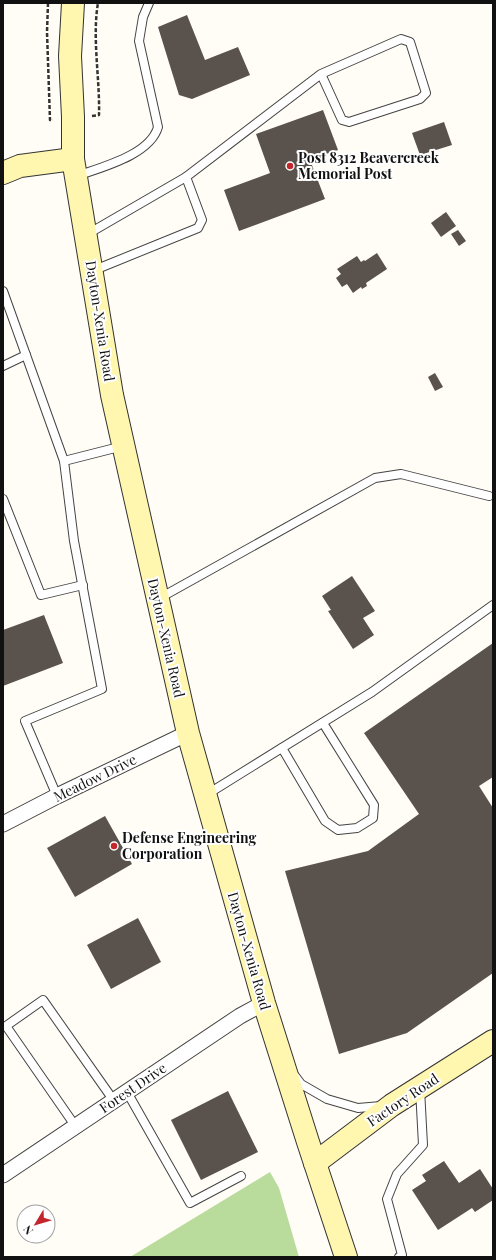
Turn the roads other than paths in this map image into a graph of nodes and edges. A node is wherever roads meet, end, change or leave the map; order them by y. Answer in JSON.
{"nodes":[{"id":1,"x":72,"y":3,"type":"edge"},
{"id":2,"x":150,"y":3,"type":"edge"},
{"id":3,"x":321,"y":74,"type":"junction"},
{"id":4,"x":74,"y":168,"type":"junction"},
{"id":5,"x":3,"y":173,"type":"edge"},
{"id":6,"x":186,"y":177,"type":"junction"},
{"id":7,"x":86,"y":236,"type":"junction"},
{"id":8,"x":91,"y":272,"type":"junction"},
{"id":9,"x":3,"y":291,"type":"edge"},
{"id":10,"x":26,"y":355,"type":"junction"},
{"id":11,"x":3,"y":366,"type":"edge"},
{"id":12,"x":123,"y":446,"type":"junction"},
{"id":13,"x":64,"y":461,"type":"junction"},
{"id":14,"x":489,"y":496,"type":"dead end"},
{"id":15,"x":3,"y":499,"type":"edge"},
{"id":16,"x":83,"y":585,"type":"junction"},
{"id":17,"x":158,"y":599,"type":"junction"},
{"id":18,"x":493,"y":605,"type":"edge"},
{"id":19,"x":323,"y":723,"type":"junction"},
{"id":20,"x":188,"y":733,"type":"junction"},
{"id":21,"x":282,"y":748,"type":"junction"},
{"id":22,"x":57,"y":796,"type":"junction"},
{"id":23,"x":205,"y":796,"type":"junction"},
{"id":24,"x":3,"y":824,"type":"edge"},
{"id":25,"x":264,"y":1003,"type":"junction"},
{"id":26,"x":493,"y":1041,"type":"edge"},
{"id":27,"x":279,"y":1054,"type":"junction"},
{"id":28,"x":420,"y":1088,"type":"junction"},
{"id":29,"x":127,"y":1092,"type":"junction"},
{"id":30,"x":114,"y":1101,"type":"junction"},
{"id":31,"x":392,"y":1105,"type":"junction"},
{"id":32,"x":76,"y":1127,"type":"junction"},
{"id":33,"x":315,"y":1163,"type":"junction"},
{"id":34,"x":3,"y":1175,"type":"edge"},
{"id":35,"x":241,"y":1176,"type":"dead end"},
{"id":36,"x":346,"y":1257,"type":"edge"},
{"id":37,"x":399,"y":1257,"type":"edge"}],
"edges":[{"from":1,"to":4,"type":"main road","name":"Dayton-Xenia Road"},
{"from":2,"to":4,"type":"lane"},
{"from":3,"to":3,"type":"lane"},
{"from":3,"to":6,"type":"lane"},
{"from":4,"to":5,"type":"main road"},
{"from":4,"to":7,"type":"main road","name":"Dayton-Xenia Road"},
{"from":6,"to":7,"type":"lane"},
{"from":6,"to":8,"type":"lane"},
{"from":7,"to":8,"type":"main road","name":"Dayton-Xenia Road"},
{"from":8,"to":12,"type":"main road","name":"Dayton-Xenia Road"},
{"from":9,"to":10,"type":"lane"},
{"from":10,"to":11,"type":"lane"},
{"from":10,"to":13,"type":"lane"},
{"from":12,"to":13,"type":"lane"},
{"from":12,"to":17,"type":"main road","name":"Dayton-Xenia Road"},
{"from":13,"to":16,"type":"lane"},
{"from":14,"to":17,"type":"lane"},
{"from":15,"to":16,"type":"lane"},
{"from":16,"to":22,"type":"lane"},
{"from":17,"to":20,"type":"main road","name":"Dayton-Xenia Road"},
{"from":18,"to":19,"type":"lane"},
{"from":19,"to":21,"type":"lane"},
{"from":19,"to":21,"type":"lane"},
{"from":20,"to":22,"type":"street","name":"Meadow Drive"},
{"from":20,"to":23,"type":"main road","name":"Dayton-Xenia Road"},
{"from":21,"to":23,"type":"lane"},
{"from":22,"to":24,"type":"street","name":"Meadow Drive"},
{"from":23,"to":25,"type":"main road","name":"Dayton-Xenia Road"},
{"from":25,"to":27,"type":"main road","name":"Dayton-Xenia Road"},
{"from":25,"to":29,"type":"street","name":"Forest Drive"},
{"from":26,"to":28,"type":"main road","name":"Factory Road"},
{"from":27,"to":31,"type":"lane"},
{"from":27,"to":33,"type":"main road","name":"Dayton-Xenia Road"},
{"from":28,"to":31,"type":"main road","name":"Factory Road"},
{"from":28,"to":37,"type":"lane"},
{"from":29,"to":30,"type":"street","name":"Forest Drive"},
{"from":29,"to":35,"type":"lane"},
{"from":30,"to":32,"type":"street","name":"Forest Drive"},
{"from":30,"to":32,"type":"lane"},
{"from":31,"to":33,"type":"main road","name":"Factory Road"},
{"from":32,"to":34,"type":"street","name":"Forest Drive"},
{"from":33,"to":36,"type":"main road","name":"Dayton-Xenia Road"}]}
